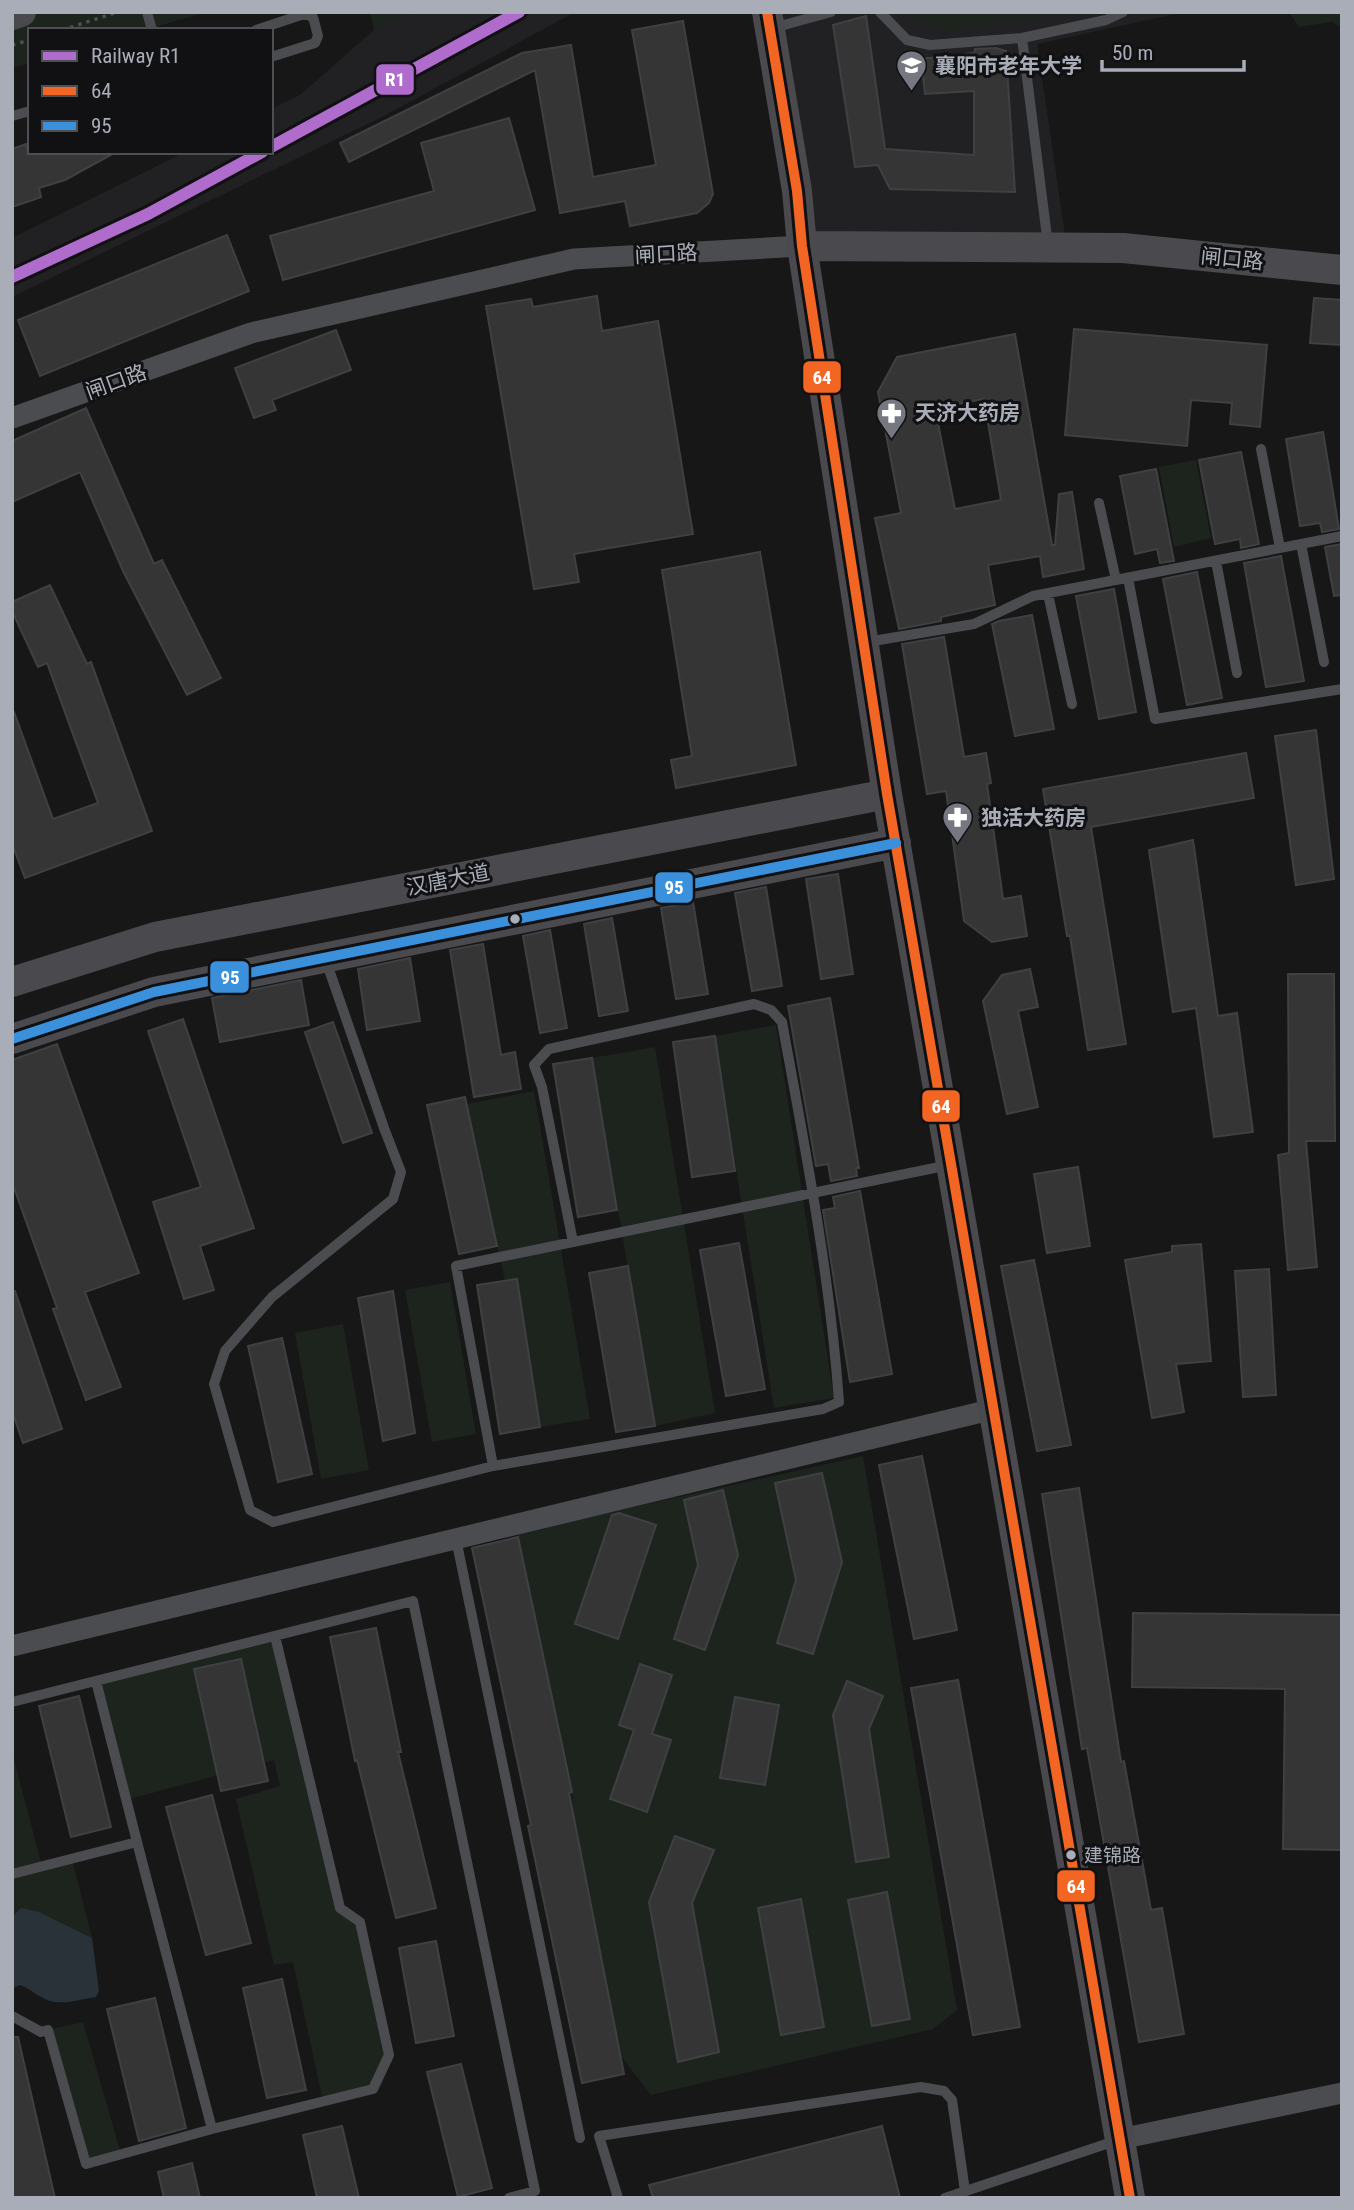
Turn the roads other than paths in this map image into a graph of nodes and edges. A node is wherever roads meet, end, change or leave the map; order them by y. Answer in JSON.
{"nodes":[{"id":1,"x":22,"y":12,"type":"edge"},
{"id":2,"x":831,"y":12,"type":"edge"},
{"id":3,"x":880,"y":12,"type":"edge"},
{"id":4,"x":1123,"y":12,"type":"edge"},
{"id":5,"x":12,"y":15,"type":"edge"},
{"id":6,"x":768,"y":20,"type":"edge"},
{"id":7,"x":262,"y":28,"type":"edge"},
{"id":8,"x":1022,"y":38,"type":"junction"},
{"id":9,"x":273,"y":56,"type":"edge"},
{"id":10,"x":802,"y":246,"type":"junction"},
{"id":11,"x":1049,"y":248,"type":"junction"},
{"id":12,"x":1342,"y":270,"type":"edge"},
{"id":13,"x":12,"y":418,"type":"edge"},
{"id":14,"x":1261,"y":449,"type":"dead end"},
{"id":15,"x":1099,"y":503,"type":"dead end"},
{"id":16,"x":1342,"y":536,"type":"edge"},
{"id":17,"x":1301,"y":544,"type":"junction"},
{"id":18,"x":1280,"y":548,"type":"junction"},
{"id":19,"x":1216,"y":561,"type":"junction"},
{"id":20,"x":1122,"y":579,"type":"junction"},
{"id":21,"x":1048,"y":594,"type":"junction"},
{"id":22,"x":864,"y":642,"type":"junction"},
{"id":23,"x":1324,"y":662,"type":"dead end"},
{"id":24,"x":1237,"y":673,"type":"dead end"},
{"id":25,"x":1342,"y":689,"type":"edge"},
{"id":26,"x":1072,"y":705,"type":"dead end"},
{"id":27,"x":887,"y":794,"type":"junction"},
{"id":28,"x":896,"y":844,"type":"junction"},
{"id":29,"x":325,"y":958,"type":"junction"},
{"id":30,"x":12,"y":982,"type":"edge"},
{"id":31,"x":12,"y":1039,"type":"edge"},
{"id":32,"x":951,"y":1164,"type":"junction"},
{"id":33,"x":813,"y":1193,"type":"junction"},
{"id":34,"x":573,"y":1242,"type":"junction"},
{"id":35,"x":994,"y":1409,"type":"junction"},
{"id":36,"x":493,"y":1466,"type":"junction"},
{"id":37,"x":456,"y":1539,"type":"junction"},
{"id":38,"x":275,"y":1636,"type":"junction"},
{"id":39,"x":12,"y":1646,"type":"edge"},
{"id":40,"x":96,"y":1681,"type":"junction"},
{"id":41,"x":12,"y":1702,"type":"edge"},
{"id":42,"x":137,"y":1842,"type":"junction"},
{"id":43,"x":12,"y":1874,"type":"edge"},
{"id":44,"x":12,"y":2015,"type":"edge"},
{"id":45,"x":1342,"y":2093,"type":"edge"},
{"id":46,"x":212,"y":2129,"type":"junction"},
{"id":47,"x":580,"y":2138,"type":"dead end"},
{"id":48,"x":1120,"y":2139,"type":"junction"},
{"id":49,"x":965,"y":2191,"type":"junction"},
{"id":50,"x":947,"y":2197,"type":"edge"},
{"id":51,"x":509,"y":2198,"type":"edge"},
{"id":52,"x":618,"y":2198,"type":"edge"},
{"id":53,"x":1130,"y":2198,"type":"edge"}],
"edges":[{"from":1,"to":5,"type":"street"},
{"from":2,"to":6,"type":"lane"},
{"from":3,"to":8,"type":"lane"},
{"from":4,"to":8,"type":"lane"},
{"from":6,"to":10,"type":"street"},
{"from":7,"to":9,"type":"lane"},
{"from":8,"to":11,"type":"lane"},
{"from":10,"to":11,"type":"street","name":"闸口路"},
{"from":10,"to":13,"type":"street","name":"闸口路"},
{"from":10,"to":22,"type":"street"},
{"from":11,"to":12,"type":"street","name":"闸口路"},
{"from":14,"to":18,"type":"lane"},
{"from":15,"to":20,"type":"lane"},
{"from":16,"to":17,"type":"lane"},
{"from":17,"to":18,"type":"lane"},
{"from":17,"to":23,"type":"lane"},
{"from":18,"to":19,"type":"lane"},
{"from":19,"to":20,"type":"lane"},
{"from":19,"to":24,"type":"lane"},
{"from":20,"to":21,"type":"lane"},
{"from":20,"to":25,"type":"lane"},
{"from":21,"to":22,"type":"lane"},
{"from":21,"to":26,"type":"lane"},
{"from":22,"to":27,"type":"street"},
{"from":27,"to":28,"type":"street"},
{"from":27,"to":30,"type":"street","name":"汉唐大道"},
{"from":28,"to":29,"type":"street"},
{"from":28,"to":32,"type":"street"},
{"from":29,"to":31,"type":"street"},
{"from":29,"to":36,"type":"lane"},
{"from":32,"to":33,"type":"lane"},
{"from":32,"to":35,"type":"street"},
{"from":33,"to":34,"type":"lane"},
{"from":33,"to":34,"type":"lane"},
{"from":33,"to":36,"type":"lane"},
{"from":34,"to":36,"type":"lane"},
{"from":35,"to":37,"type":"street"},
{"from":35,"to":48,"type":"street"},
{"from":37,"to":39,"type":"street"},
{"from":37,"to":47,"type":"lane"},
{"from":38,"to":40,"type":"lane"},
{"from":38,"to":46,"type":"lane"},
{"from":38,"to":51,"type":"lane"},
{"from":40,"to":41,"type":"lane"},
{"from":40,"to":42,"type":"lane"},
{"from":42,"to":43,"type":"lane"},
{"from":42,"to":46,"type":"lane"},
{"from":44,"to":46,"type":"lane"},
{"from":45,"to":48,"type":"street"},
{"from":48,"to":49,"type":"lane"},
{"from":48,"to":53,"type":"street"},
{"from":49,"to":50,"type":"lane"},
{"from":49,"to":52,"type":"lane"}]}
